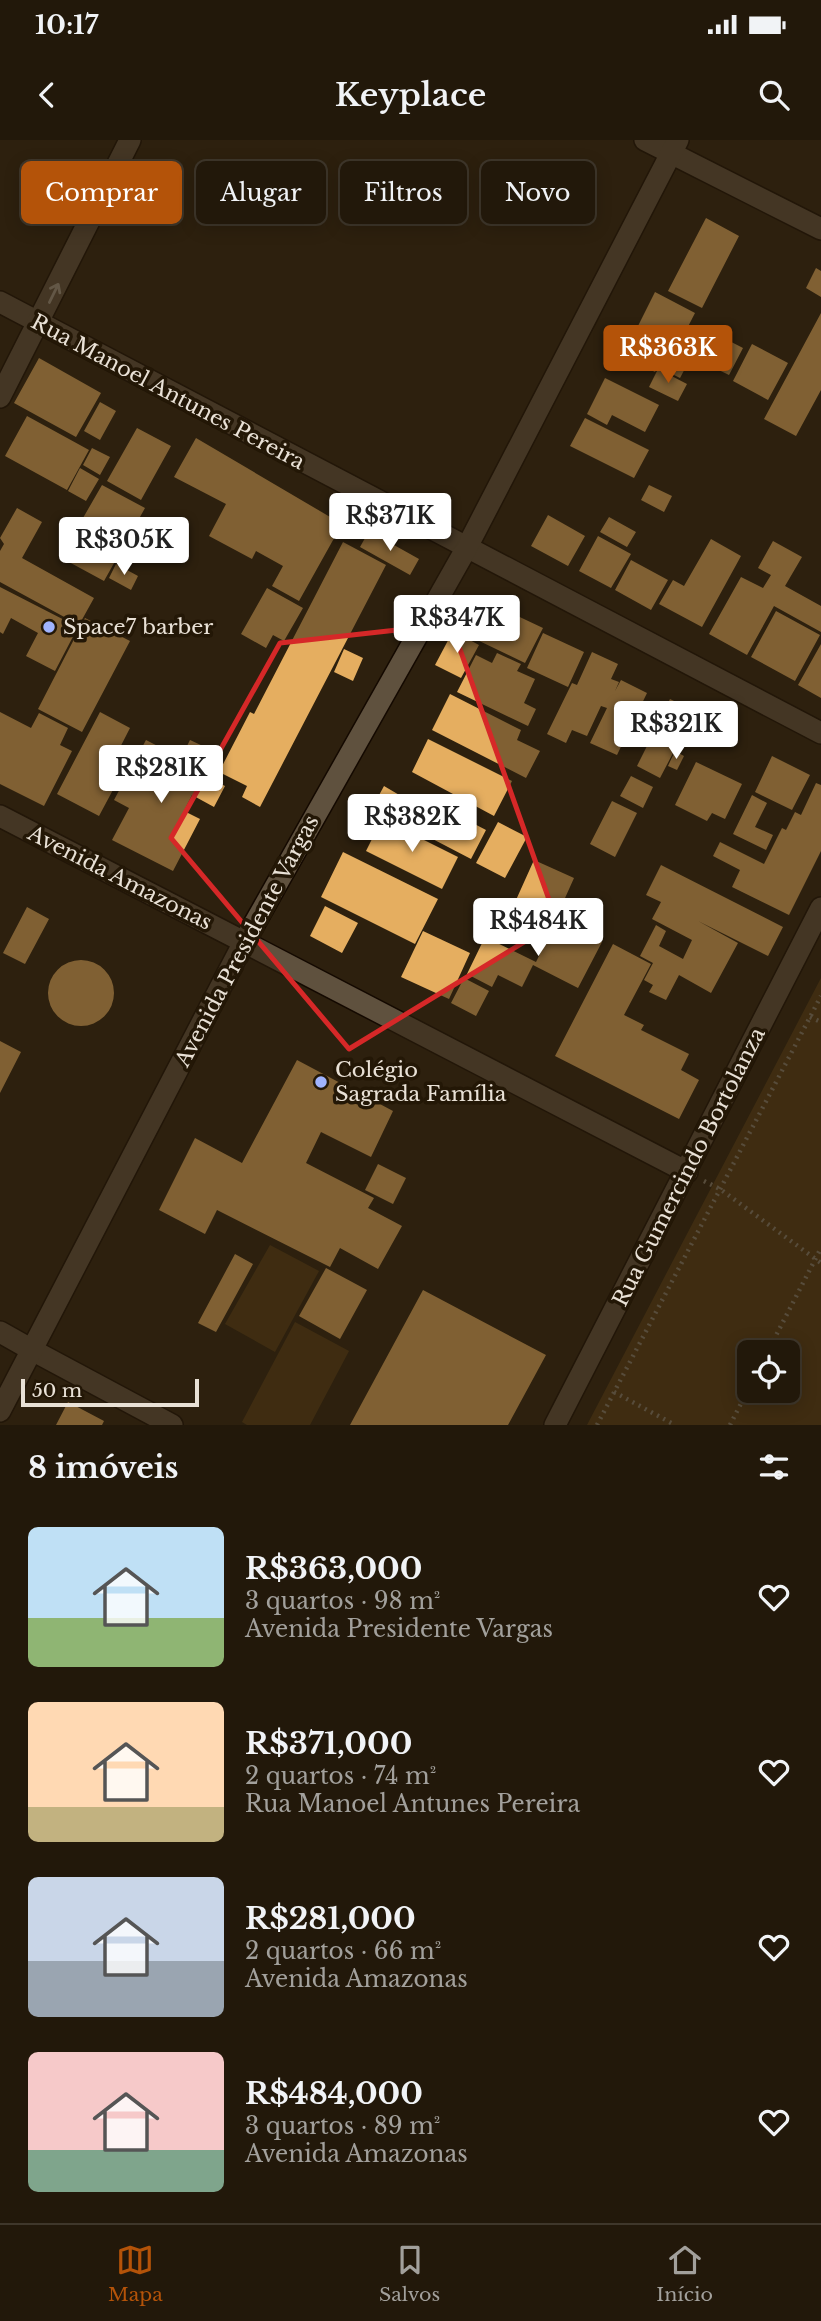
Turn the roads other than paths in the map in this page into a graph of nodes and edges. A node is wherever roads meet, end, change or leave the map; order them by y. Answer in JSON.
{"nodes":[{"id":1,"x":130,"y":140,"type":"edge"},
{"id":2,"x":645,"y":140,"type":"edge"},
{"id":3,"x":674,"y":146,"type":"edge"},
{"id":4,"x":821,"y":229,"type":"edge"},
{"id":5,"x":0,"y":302,"type":"edge"},
{"id":6,"x":39,"y":324,"type":"junction"},
{"id":7,"x":0,"y":397,"type":"edge"},
{"id":8,"x":466,"y":548,"type":"junction"},
{"id":9,"x":821,"y":733,"type":"edge"},
{"id":10,"x":0,"y":816,"type":"edge"},
{"id":11,"x":821,"y":908,"type":"edge"},
{"id":12,"x":244,"y":942,"type":"junction"},
{"id":13,"x":687,"y":1172,"type":"junction"},
{"id":14,"x":0,"y":1332,"type":"edge"},
{"id":15,"x":32,"y":1350,"type":"junction"},
{"id":16,"x":0,"y":1411,"type":"edge"},
{"id":17,"x":172,"y":1425,"type":"edge"},
{"id":18,"x":555,"y":1425,"type":"edge"}],
"edges":[{"from":6,"to":1,"type":"street","one_way":true},
{"from":2,"to":3,"type":"street"},
{"from":3,"to":4,"type":"street"},
{"from":3,"to":8,"type":"street","name":"Avenida Presidente Vargas"},
{"from":5,"to":6,"type":"street","name":"Rua Manoel Antunes Pereira"},
{"from":6,"to":7,"type":"street"},
{"from":6,"to":8,"type":"street","name":"Rua Manoel Antunes Pereira"},
{"from":8,"to":9,"type":"street","name":"Rua Manoel Antunes Pereira"},
{"from":8,"to":12,"type":"street","name":"Avenida Presidente Vargas"},
{"from":10,"to":12,"type":"street","name":"Avenida Amazonas"},
{"from":11,"to":13,"type":"street","name":"Rua Gumercindo Bortolanza"},
{"from":12,"to":13,"type":"street","name":"Avenida Amazonas"},
{"from":12,"to":15,"type":"street","name":"Avenida Presidente Vargas"},
{"from":13,"to":18,"type":"street","name":"Rua Gumercindo Bortolanza"},
{"from":14,"to":15,"type":"street"},
{"from":15,"to":16,"type":"street","name":"Avenida Presidente Vargas"},
{"from":15,"to":17,"type":"street"}]}
